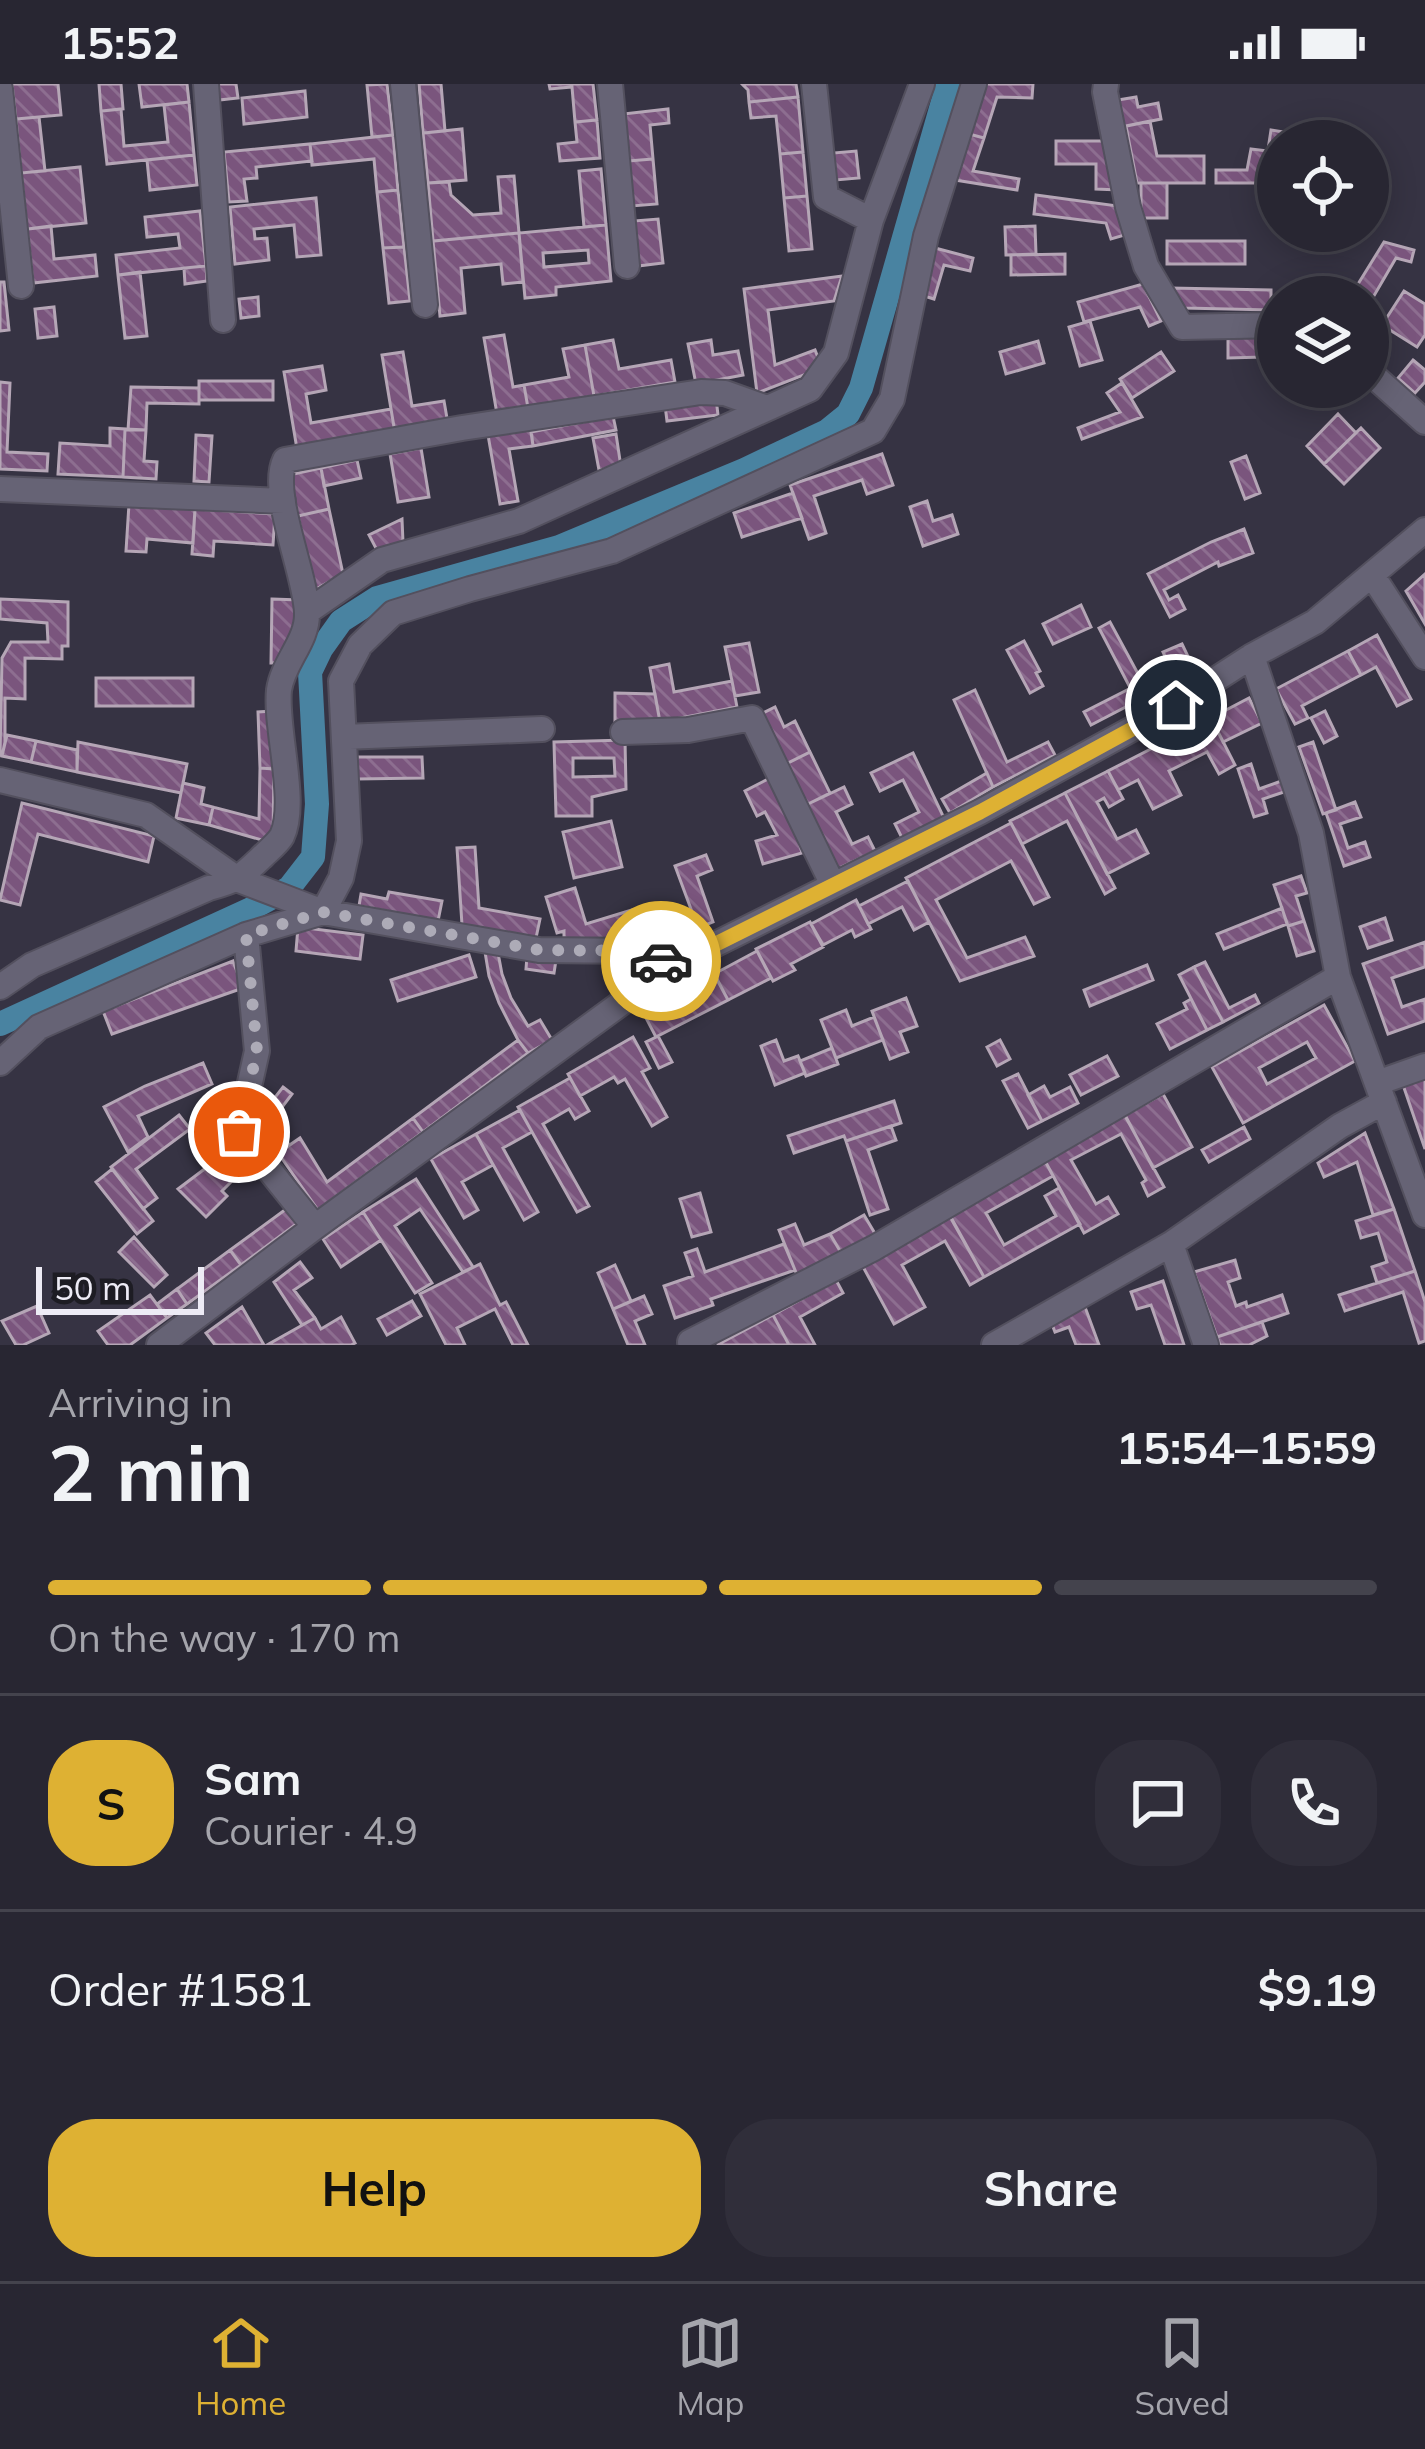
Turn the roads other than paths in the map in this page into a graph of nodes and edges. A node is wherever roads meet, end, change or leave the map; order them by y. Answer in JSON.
{"nodes":[{"id":1,"x":206,"y":84,"type":"edge"},
{"id":2,"x":404,"y":84,"type":"edge"},
{"id":3,"x":610,"y":84,"type":"edge"},
{"id":4,"x":814,"y":84,"type":"edge"},
{"id":5,"x":922,"y":84,"type":"edge"},
{"id":6,"x":974,"y":84,"type":"edge"},
{"id":7,"x":1106,"y":84,"type":"edge"},
{"id":8,"x":0,"y":89,"type":"edge"},
{"id":9,"x":871,"y":220,"type":"junction"},
{"id":10,"x":627,"y":266,"type":"dead end"},
{"id":11,"x":21,"y":286,"type":"dead end"},
{"id":12,"x":425,"y":305,"type":"dead end"},
{"id":13,"x":223,"y":320,"type":"dead end"},
{"id":14,"x":1257,"y":326,"type":"edge"},
{"id":15,"x":1389,"y":390,"type":"edge"},
{"id":16,"x":766,"y":408,"type":"junction"},
{"id":17,"x":1425,"y":422,"type":"edge"},
{"id":18,"x":0,"y":489,"type":"edge"},
{"id":19,"x":284,"y":501,"type":"junction"},
{"id":20,"x":1425,"y":530,"type":"edge"},
{"id":21,"x":1372,"y":575,"type":"junction"},
{"id":22,"x":307,"y":612,"type":"junction"},
{"id":23,"x":1252,"y":656,"type":"junction"},
{"id":24,"x":1425,"y":657,"type":"edge"},
{"id":25,"x":542,"y":728,"type":"dead end"},
{"id":26,"x":623,"y":732,"type":"dead end"},
{"id":27,"x":344,"y":737,"type":"junction"},
{"id":28,"x":0,"y":780,"type":"edge"},
{"id":29,"x":238,"y":880,"type":"junction"},
{"id":30,"x":833,"y":885,"type":"junction"},
{"id":31,"x":313,"y":909,"type":"junction"},
{"id":32,"x":246,"y":935,"type":"junction"},
{"id":33,"x":672,"y":966,"type":"junction"},
{"id":34,"x":1337,"y":977,"type":"junction"},
{"id":35,"x":0,"y":987,"type":"edge"},
{"id":36,"x":0,"y":1063,"type":"edge"},
{"id":37,"x":1425,"y":1066,"type":"edge"},
{"id":38,"x":1381,"y":1092,"type":"junction"},
{"id":39,"x":1425,"y":1215,"type":"edge"},
{"id":40,"x":315,"y":1226,"type":"junction"},
{"id":41,"x":1171,"y":1244,"type":"junction"},
{"id":42,"x":690,"y":1342,"type":"edge"},
{"id":43,"x":159,"y":1345,"type":"edge"},
{"id":44,"x":994,"y":1345,"type":"edge"},
{"id":45,"x":1206,"y":1345,"type":"edge"}],
"edges":[{"from":1,"to":13,"type":"street"},
{"from":2,"to":12,"type":"street"},
{"from":3,"to":10,"type":"street"},
{"from":4,"to":9,"type":"street"},
{"from":5,"to":9,"type":"street"},
{"from":6,"to":27,"type":"street"},
{"from":7,"to":14,"type":"street"},
{"from":8,"to":11,"type":"street"},
{"from":9,"to":16,"type":"street"},
{"from":15,"to":17,"type":"street"},
{"from":16,"to":19,"type":"street"},
{"from":16,"to":22,"type":"street"},
{"from":18,"to":19,"type":"street"},
{"from":19,"to":22,"type":"street"},
{"from":20,"to":21,"type":"street"},
{"from":21,"to":23,"type":"street"},
{"from":21,"to":24,"type":"street"},
{"from":22,"to":29,"type":"street"},
{"from":23,"to":30,"type":"street"},
{"from":23,"to":34,"type":"street"},
{"from":25,"to":27,"type":"street"},
{"from":26,"to":30,"type":"street"},
{"from":27,"to":31,"type":"street"},
{"from":28,"to":29,"type":"street"},
{"from":29,"to":31,"type":"street"},
{"from":29,"to":35,"type":"street"},
{"from":30,"to":33,"type":"street"},
{"from":31,"to":32,"type":"street"},
{"from":31,"to":33,"type":"street"},
{"from":32,"to":36,"type":"street"},
{"from":32,"to":40,"type":"street"},
{"from":33,"to":40,"type":"street"},
{"from":34,"to":38,"type":"street"},
{"from":34,"to":42,"type":"street"},
{"from":37,"to":38,"type":"street"},
{"from":38,"to":39,"type":"street"},
{"from":38,"to":41,"type":"street"},
{"from":40,"to":43,"type":"street"},
{"from":41,"to":44,"type":"street"},
{"from":41,"to":45,"type":"street"}]}
